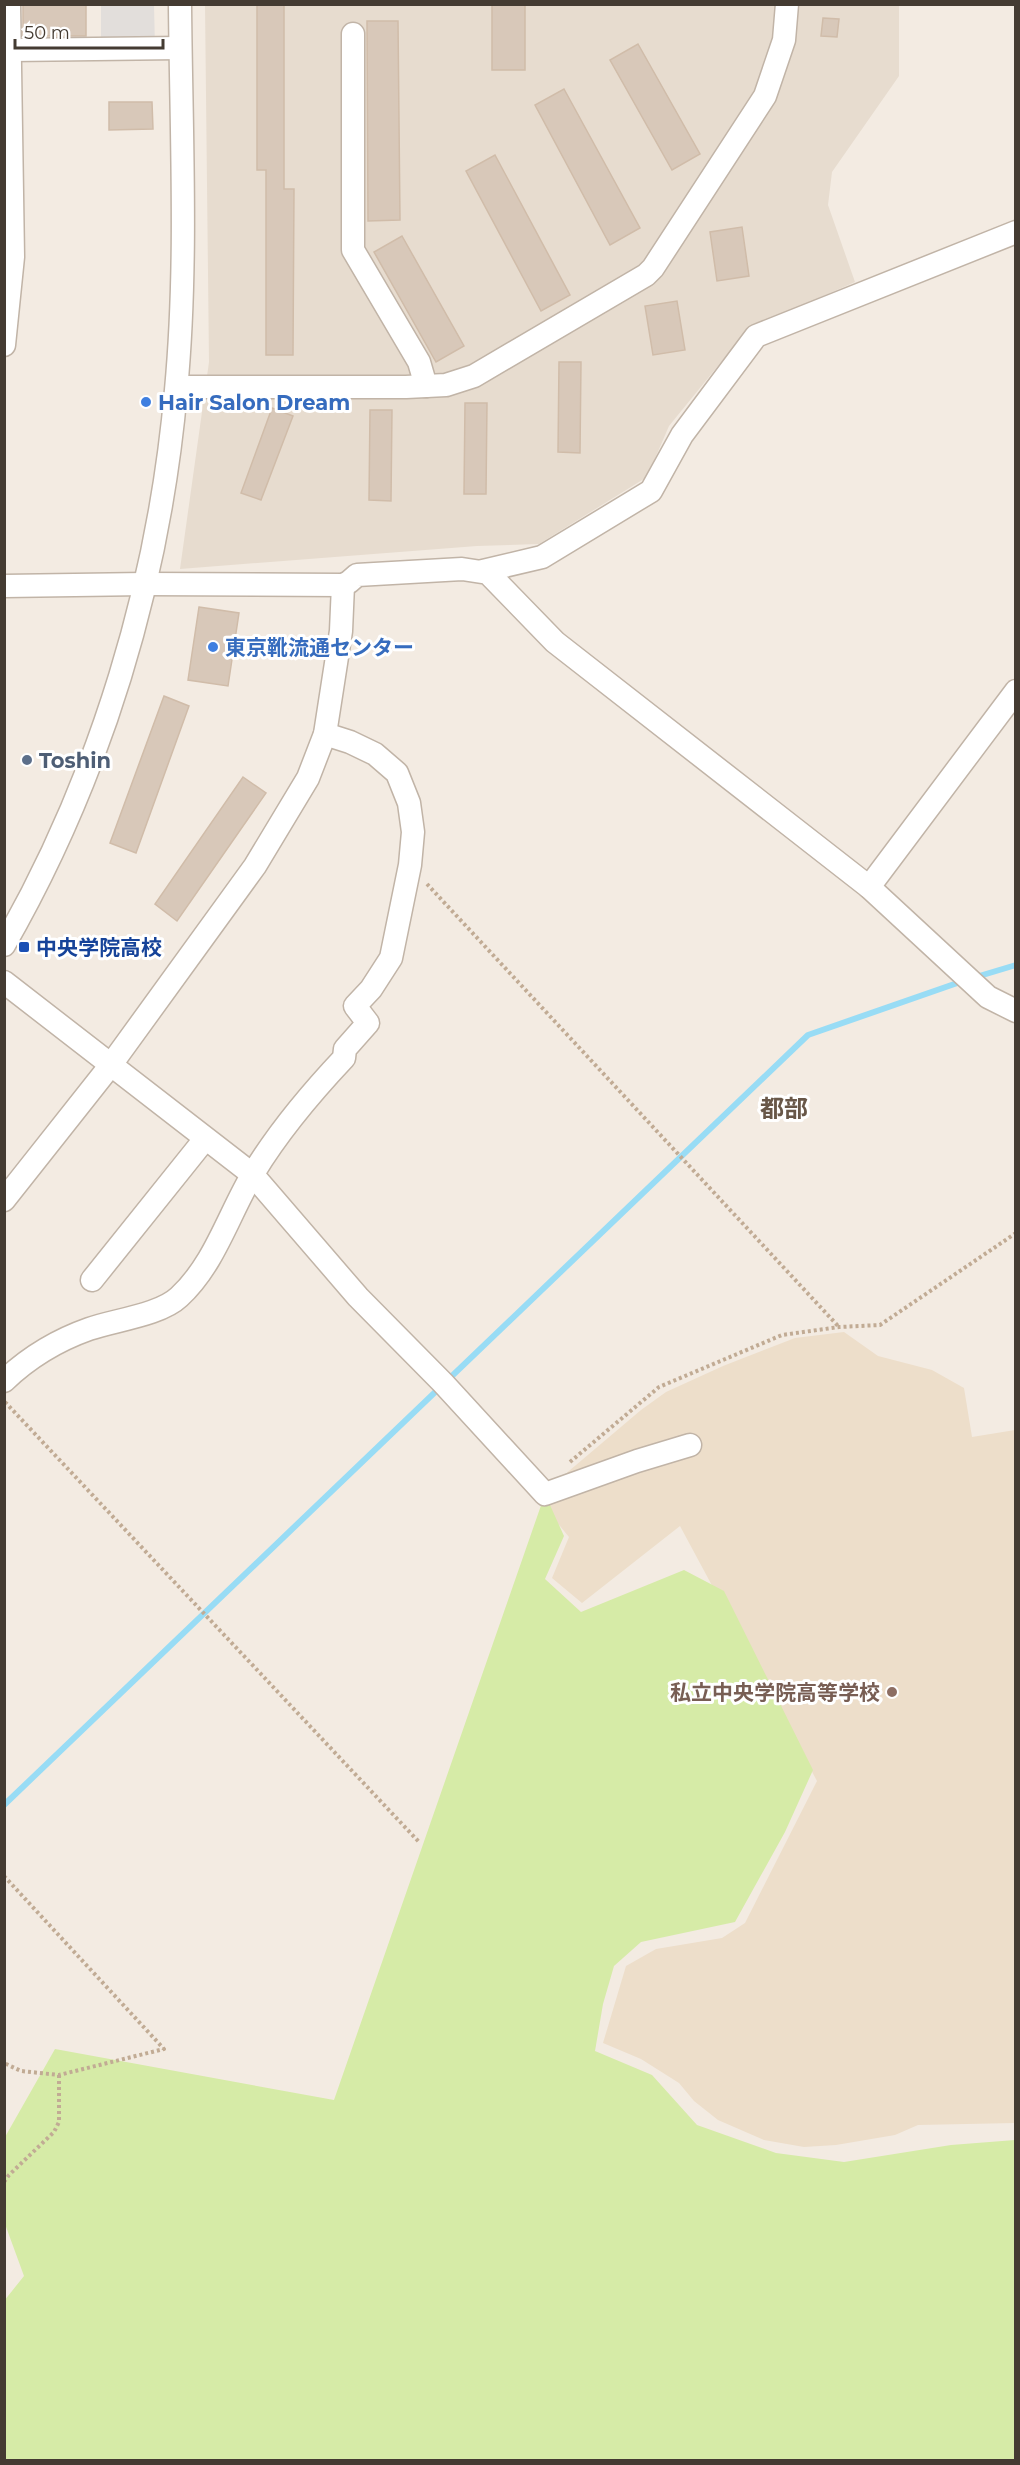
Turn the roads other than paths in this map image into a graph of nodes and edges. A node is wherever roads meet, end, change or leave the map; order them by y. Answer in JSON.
{"nodes":[{"id":1,"x":9,"y":4,"type":"edge"},
{"id":2,"x":180,"y":4,"type":"edge"},
{"id":3,"x":787,"y":4,"type":"edge"},
{"id":4,"x":353,"y":33,"type":"dead end"},
{"id":5,"x":180,"y":48,"type":"junction"},
{"id":6,"x":10,"y":50,"type":"junction"},
{"id":7,"x":1016,"y":232,"type":"edge"},
{"id":8,"x":9,"y":257,"type":"edge"},
{"id":9,"x":4,"y":345,"type":"edge"},
{"id":10,"x":426,"y":386,"type":"junction"},
{"id":11,"x":177,"y":387,"type":"junction"},
{"id":12,"x":483,"y":571,"type":"junction"},
{"id":13,"x":145,"y":584,"type":"junction"},
{"id":14,"x":346,"y":584,"type":"junction"},
{"id":15,"x":4,"y":586,"type":"edge"},
{"id":16,"x":1016,"y":691,"type":"edge"},
{"id":17,"x":325,"y":734,"type":"junction"},
{"id":18,"x":868,"y":887,"type":"junction"},
{"id":19,"x":4,"y":945,"type":"edge"},
{"id":20,"x":4,"y":982,"type":"edge"},
{"id":21,"x":1016,"y":1011,"type":"edge"},
{"id":22,"x":110,"y":1065,"type":"junction"},
{"id":23,"x":205,"y":1138,"type":"junction"},
{"id":24,"x":252,"y":1174,"type":"junction"},
{"id":25,"x":4,"y":1200,"type":"edge"},
{"id":26,"x":92,"y":1280,"type":"dead end"},
{"id":27,"x":4,"y":1381,"type":"edge"},
{"id":28,"x":690,"y":1445,"type":"dead end"}],
"edges":[{"from":1,"to":6,"type":"street"},
{"from":2,"to":5,"type":"street"},
{"from":3,"to":10,"type":"street"},
{"from":4,"to":10,"type":"street"},
{"from":5,"to":6,"type":"street"},
{"from":5,"to":11,"type":"street"},
{"from":6,"to":8,"type":"street"},
{"from":7,"to":12,"type":"street"},
{"from":8,"to":9,"type":"street"},
{"from":10,"to":11,"type":"street"},
{"from":11,"to":13,"type":"street"},
{"from":12,"to":14,"type":"street"},
{"from":12,"to":18,"type":"street"},
{"from":13,"to":14,"type":"street"},
{"from":13,"to":15,"type":"street"},
{"from":13,"to":19,"type":"street"},
{"from":14,"to":17,"type":"street"},
{"from":16,"to":18,"type":"street"},
{"from":17,"to":22,"type":"street"},
{"from":17,"to":24,"type":"street"},
{"from":18,"to":21,"type":"street"},
{"from":20,"to":22,"type":"street"},
{"from":22,"to":23,"type":"street"},
{"from":22,"to":25,"type":"street"},
{"from":23,"to":24,"type":"street"},
{"from":23,"to":26,"type":"street"},
{"from":24,"to":27,"type":"street"},
{"from":24,"to":28,"type":"street"}]}
